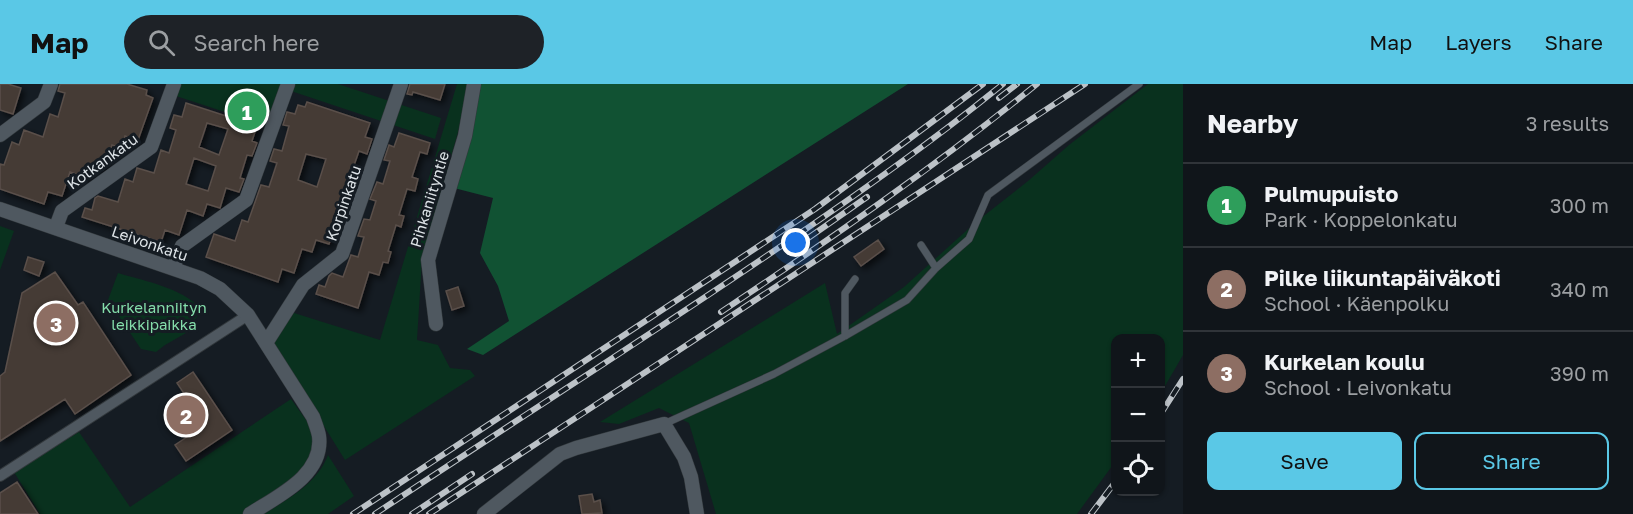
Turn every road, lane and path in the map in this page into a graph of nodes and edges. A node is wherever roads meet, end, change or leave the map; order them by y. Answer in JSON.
{"nodes":[{"id":1,"x":51,"y":84,"type":"edge"},
{"id":2,"x":174,"y":84,"type":"edge"},
{"id":3,"x":288,"y":84,"type":"edge"},
{"id":4,"x":401,"y":84,"type":"edge"},
{"id":5,"x":474,"y":84,"type":"edge"},
{"id":6,"x":1139,"y":84,"type":"edge"},
{"id":7,"x":0,"y":135,"type":"edge"},
{"id":8,"x":0,"y":209,"type":"edge"},
{"id":9,"x":56,"y":227,"type":"junction"},
{"id":10,"x":921,"y":245,"type":"dead end"},
{"id":11,"x":173,"y":268,"type":"junction"},
{"id":12,"x":936,"y":268,"type":"junction"},
{"id":13,"x":855,"y":279,"type":"dead end"},
{"id":14,"x":249,"y":315,"type":"junction"},
{"id":15,"x":436,"y":324,"type":"dead end"},
{"id":16,"x":845,"y":336,"type":"junction"},
{"id":17,"x":266,"y":343,"type":"junction"},
{"id":18,"x":664,"y":424,"type":"junction"},
{"id":19,"x":0,"y":476,"type":"edge"},
{"id":20,"x":250,"y":514,"type":"edge"},
{"id":21,"x":484,"y":514,"type":"edge"},
{"id":22,"x":697,"y":514,"type":"edge"}],
"edges":[{"from":1,"to":7,"type":"street"},
{"from":2,"to":9,"type":"street","name":"Kotkankatu"},
{"from":3,"to":11,"type":"street"},
{"from":4,"to":17,"type":"street","name":"Korpinkatu"},
{"from":5,"to":15,"type":"street","name":"Pihkaniityntie"},
{"from":6,"to":12,"type":"lane"},
{"from":8,"to":9,"type":"street","name":"Leivonkatu"},
{"from":9,"to":11,"type":"street","name":"Leivonkatu"},
{"from":10,"to":12,"type":"lane"},
{"from":11,"to":14,"type":"street","name":"Leivonkatu"},
{"from":12,"to":16,"type":"lane"},
{"from":13,"to":16,"type":"lane"},
{"from":14,"to":17,"type":"street","name":"Leivonkatu"},
{"from":14,"to":19,"type":"street"},
{"from":16,"to":18,"type":"lane"},
{"from":17,"to":20,"type":"street","name":"Leivonkatu"},
{"from":18,"to":21,"type":"street"},
{"from":18,"to":22,"type":"street"}]}
